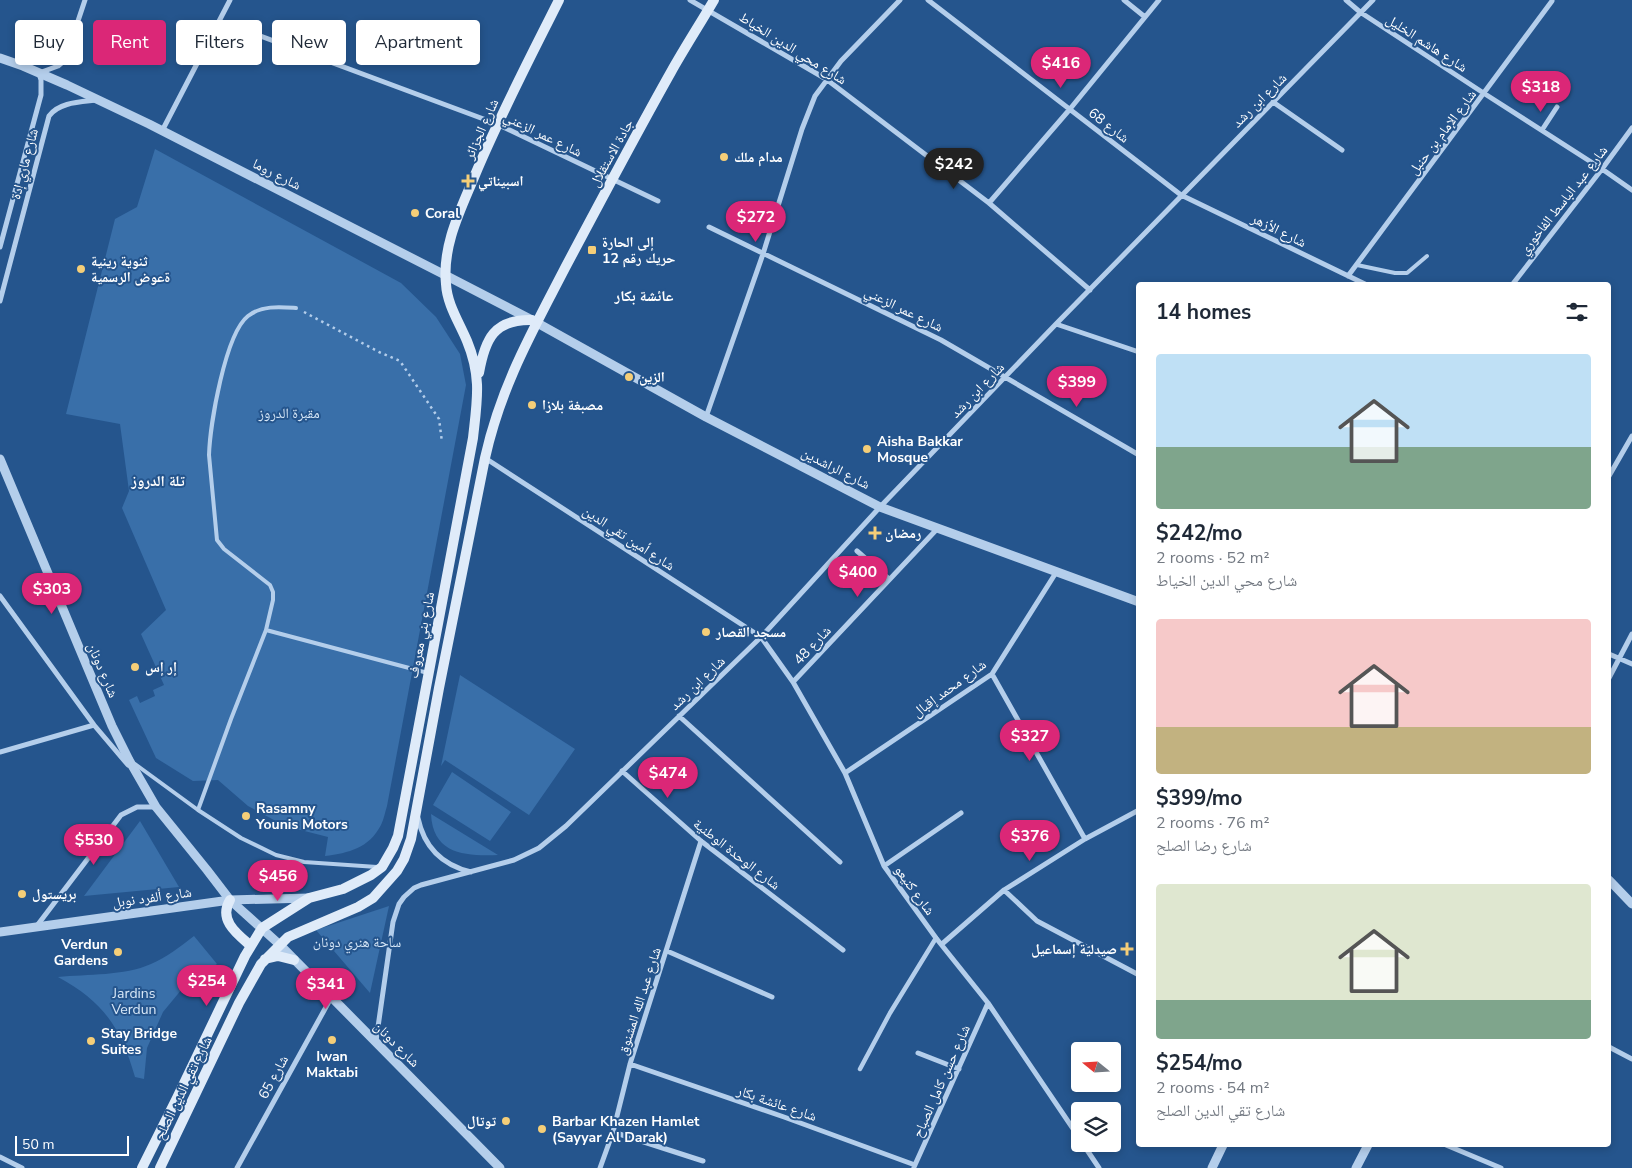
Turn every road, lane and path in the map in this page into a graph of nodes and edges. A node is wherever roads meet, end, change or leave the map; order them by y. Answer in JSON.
{"nodes":[{"id":1,"x":85,"y":0,"type":"edge"},
{"id":2,"x":230,"y":0,"type":"edge"},
{"id":3,"x":559,"y":0,"type":"edge"},
{"id":4,"x":690,"y":0,"type":"edge"},
{"id":5,"x":714,"y":0,"type":"edge"},
{"id":6,"x":900,"y":0,"type":"edge"},
{"id":7,"x":928,"y":0,"type":"edge"},
{"id":8,"x":1124,"y":0,"type":"edge"},
{"id":9,"x":1159,"y":0,"type":"edge"},
{"id":10,"x":1346,"y":0,"type":"edge"},
{"id":11,"x":1372,"y":0,"type":"edge"},
{"id":12,"x":1552,"y":1,"type":"dead end"},
{"id":13,"x":708,"y":10,"type":"junction"},
{"id":14,"x":1360,"y":12,"type":"junction"},
{"id":15,"x":1145,"y":17,"type":"junction"},
{"id":16,"x":220,"y":20,"type":"edge"},
{"id":17,"x":262,"y":37,"type":"edge"},
{"id":18,"x":0,"y":58,"type":"edge"},
{"id":19,"x":197,"y":65,"type":"edge"},
{"id":20,"x":39,"y":73,"type":"junction"},
{"id":21,"x":826,"y":79,"type":"junction"},
{"id":22,"x":1485,"y":94,"type":"junction"},
{"id":23,"x":100,"y":100,"type":"junction"},
{"id":24,"x":1273,"y":102,"type":"junction"},
{"id":25,"x":1557,"y":107,"type":"dead end"},
{"id":26,"x":1070,"y":109,"type":"junction"},
{"id":27,"x":497,"y":124,"type":"junction"},
{"id":28,"x":1632,"y":128,"type":"edge"},
{"id":29,"x":1542,"y":130,"type":"junction"},
{"id":30,"x":162,"y":131,"type":"junction"},
{"id":31,"x":1342,"y":150,"type":"dead end"},
{"id":32,"x":1602,"y":169,"type":"junction"},
{"id":33,"x":612,"y":180,"type":"junction"},
{"id":34,"x":1632,"y":190,"type":"edge"},
{"id":35,"x":1181,"y":195,"type":"junction"},
{"id":36,"x":658,"y":201,"type":"dead end"},
{"id":37,"x":988,"y":204,"type":"junction"},
{"id":38,"x":709,"y":227,"type":"dead end"},
{"id":39,"x":0,"y":247,"type":"edge"},
{"id":40,"x":763,"y":254,"type":"junction"},
{"id":41,"x":1427,"y":256,"type":"dead end"},
{"id":42,"x":1357,"y":265,"type":"junction"},
{"id":43,"x":445,"y":275,"type":"junction"},
{"id":44,"x":1348,"y":276,"type":"junction"},
{"id":45,"x":1361,"y":282,"type":"edge"},
{"id":46,"x":1514,"y":282,"type":"edge"},
{"id":47,"x":1090,"y":290,"type":"junction"},
{"id":48,"x":0,"y":301,"type":"edge"},
{"id":49,"x":296,"y":308,"type":"joint"},
{"id":50,"x":535,"y":321,"type":"junction"},
{"id":51,"x":1056,"y":324,"type":"junction"},
{"id":52,"x":1136,"y":351,"type":"edge"},
{"id":53,"x":478,"y":378,"type":"junction"},
{"id":54,"x":1005,"y":378,"type":"junction"},
{"id":55,"x":706,"y":417,"type":"junction"},
{"id":56,"x":1632,"y":436,"type":"edge"},
{"id":57,"x":442,"y":442,"type":"dead end"},
{"id":58,"x":1136,"y":453,"type":"edge"},
{"id":59,"x":484,"y":458,"type":"junction"},
{"id":60,"x":0,"y":459,"type":"edge"},
{"id":61,"x":1611,"y":472,"type":"edge"},
{"id":62,"x":880,"y":507,"type":"junction"},
{"id":63,"x":938,"y":528,"type":"junction"},
{"id":64,"x":857,"y":551,"type":"dead end"},
{"id":65,"x":1057,"y":571,"type":"junction"},
{"id":66,"x":889,"y":579,"type":"junction"},
{"id":67,"x":0,"y":596,"type":"edge"},
{"id":68,"x":1136,"y":601,"type":"edge"},
{"id":69,"x":266,"y":630,"type":"junction"},
{"id":70,"x":1632,"y":634,"type":"edge"},
{"id":71,"x":761,"y":637,"type":"junction"},
{"id":72,"x":1611,"y":655,"type":"edge"},
{"id":73,"x":1619,"y":658,"type":"junction"},
{"id":74,"x":1632,"y":664,"type":"edge"},
{"id":75,"x":428,"y":673,"type":"junction"},
{"id":76,"x":992,"y":674,"type":"junction"},
{"id":77,"x":1611,"y":674,"type":"edge"},
{"id":78,"x":793,"y":682,"type":"junction"},
{"id":79,"x":424,"y":694,"type":"junction"},
{"id":80,"x":438,"y":696,"type":"junction"},
{"id":81,"x":679,"y":716,"type":"junction"},
{"id":82,"x":94,"y":725,"type":"junction"},
{"id":83,"x":0,"y":752,"type":"edge"},
{"id":84,"x":129,"y":760,"type":"junction"},
{"id":85,"x":622,"y":771,"type":"junction"},
{"id":86,"x":845,"y":773,"type":"junction"},
{"id":87,"x":140,"y":779,"type":"junction"},
{"id":88,"x":156,"y":807,"type":"junction"},
{"id":89,"x":198,"y":810,"type":"junction"},
{"id":90,"x":416,"y":812,"type":"junction"},
{"id":91,"x":1136,"y":812,"type":"edge"},
{"id":92,"x":961,"y":813,"type":"dead end"},
{"id":93,"x":1084,"y":839,"type":"junction"},
{"id":94,"x":701,"y":842,"type":"junction"},
{"id":95,"x":840,"y":862,"type":"dead end"},
{"id":96,"x":884,"y":866,"type":"junction"},
{"id":97,"x":382,"y":867,"type":"junction"},
{"id":98,"x":472,"y":872,"type":"junction"},
{"id":99,"x":1611,"y":882,"type":"edge"},
{"id":100,"x":1004,"y":890,"type":"junction"},
{"id":101,"x":309,"y":898,"type":"junction"},
{"id":102,"x":230,"y":900,"type":"junction"},
{"id":103,"x":1632,"y":904,"type":"edge"},
{"id":104,"x":36,"y":927,"type":"junction"},
{"id":105,"x":262,"y":928,"type":"junction"},
{"id":106,"x":0,"y":932,"type":"edge"},
{"id":107,"x":936,"y":938,"type":"junction"},
{"id":108,"x":279,"y":944,"type":"junction"},
{"id":109,"x":942,"y":944,"type":"junction"},
{"id":110,"x":251,"y":946,"type":"junction"},
{"id":111,"x":843,"y":950,"type":"dead end"},
{"id":112,"x":667,"y":951,"type":"junction"},
{"id":113,"x":264,"y":960,"type":"junction"},
{"id":114,"x":294,"y":960,"type":"junction"},
{"id":115,"x":1136,"y":973,"type":"edge"},
{"id":116,"x":772,"y":997,"type":"dead end"},
{"id":117,"x":331,"y":998,"type":"junction"},
{"id":118,"x":988,"y":1003,"type":"junction"},
{"id":119,"x":376,"y":1041,"type":"junction"},
{"id":120,"x":1611,"y":1048,"type":"edge"},
{"id":121,"x":918,"y":1053,"type":"dead end"},
{"id":122,"x":1632,"y":1059,"type":"edge"},
{"id":123,"x":630,"y":1064,"type":"junction"},
{"id":124,"x":860,"y":1069,"type":"dead end"},
{"id":125,"x":959,"y":1069,"type":"junction"},
{"id":126,"x":1071,"y":1126,"type":"edge"},
{"id":127,"x":613,"y":1132,"type":"junction"},
{"id":128,"x":1222,"y":1147,"type":"edge"},
{"id":129,"x":1367,"y":1147,"type":"edge"},
{"id":130,"x":1451,"y":1147,"type":"edge"},
{"id":131,"x":1088,"y":1152,"type":"edge"},
{"id":132,"x":0,"y":1157,"type":"edge"},
{"id":133,"x":703,"y":1161,"type":"dead end"},
{"id":134,"x":914,"y":1167,"type":"edge"},
{"id":135,"x":22,"y":1168,"type":"edge"},
{"id":136,"x":142,"y":1168,"type":"edge"},
{"id":137,"x":160,"y":1168,"type":"edge"},
{"id":138,"x":237,"y":1168,"type":"edge"},
{"id":139,"x":500,"y":1168,"type":"edge"},
{"id":140,"x":600,"y":1168,"type":"edge"},
{"id":141,"x":1099,"y":1168,"type":"edge"},
{"id":142,"x":1212,"y":1168,"type":"edge"},
{"id":143,"x":1356,"y":1168,"type":"edge"},
{"id":144,"x":1500,"y":1168,"type":"edge"}],
"edges":[{"from":1,"to":20,"type":"street"},
{"from":2,"to":16,"type":"street"},
{"from":3,"to":27,"type":"main road","name":"شارع الجزائر"},
{"from":4,"to":13,"type":"street","name":"شارع محي الدين الخياط"},
{"from":5,"to":13,"type":"main road","name":"جادة الاستقلال"},
{"from":6,"to":21,"type":"street"},
{"from":7,"to":26,"type":"street","name":"شارع 68"},
{"from":8,"to":15,"type":"street"},
{"from":9,"to":15,"type":"street"},
{"from":10,"to":14,"type":"street","name":"شارع هاشم الخليل"},
{"from":11,"to":14,"type":"street","name":"شارع ابن رشد"},
{"from":12,"to":22,"type":"street","name":"شارع الإمام بن حنبل"},
{"from":13,"to":21,"type":"street","name":"شارع محي الدين الخياط"},
{"from":13,"to":33,"type":"main road","name":"جادة الاستقلال"},
{"from":14,"to":22,"type":"street","name":"شارع هاشم الخليل"},
{"from":14,"to":24,"type":"street","name":"شارع ابن رشد"},
{"from":15,"to":26,"type":"street"},
{"from":17,"to":27,"type":"street","name":"شارع عمر الزعني"},
{"from":18,"to":20,"type":"street","name":"شارع روما"},
{"from":19,"to":30,"type":"street"},
{"from":20,"to":23,"type":"street","name":"شارع روما"},
{"from":20,"to":39,"type":"street","name":"شارع ماري إدة"},
{"from":21,"to":37,"type":"street","name":"شارع محي الدين الخياط"},
{"from":21,"to":40,"type":"street"},
{"from":22,"to":29,"type":"street","name":"شارع هاشم الخليل"},
{"from":22,"to":42,"type":"street","name":"شارع الإمام بن حنبل"},
{"from":23,"to":30,"type":"street","name":"شارع روما"},
{"from":23,"to":48,"type":"street","name":"شارع ماري إدة"},
{"from":24,"to":31,"type":"street"},
{"from":24,"to":35,"type":"street","name":"شارع ابن رشد"},
{"from":25,"to":29,"type":"street"},
{"from":26,"to":35,"type":"street","name":"شارع 68"},
{"from":26,"to":37,"type":"street"},
{"from":27,"to":33,"type":"street","name":"شارع عمر الزعني"},
{"from":27,"to":43,"type":"main road","name":"شارع الجزائر"},
{"from":28,"to":32,"type":"street","name":"شارع عبد الباسط الفاخوري"},
{"from":29,"to":32,"type":"street","name":"شارع هاشم الخليل"},
{"from":30,"to":43,"type":"street","name":"شارع روما"},
{"from":32,"to":34,"type":"street","name":"شارع هاشم الخليل"},
{"from":32,"to":46,"type":"street","name":"شارع عبد الباسط الفاخوري"},
{"from":33,"to":36,"type":"street","name":"شارع عمر الزعني"},
{"from":33,"to":50,"type":"main road","name":"جادة الاستقلال"},
{"from":35,"to":44,"type":"street","name":"شارع الأزهر"},
{"from":35,"to":47,"type":"street","name":"شارع ابن رشد"},
{"from":37,"to":47,"type":"street","name":"شارع محي الدين الخياط"},
{"from":38,"to":40,"type":"street","name":"شارع عمر الزعني"},
{"from":40,"to":54,"type":"street","name":"شارع عمر الزعني"},
{"from":40,"to":55,"type":"street"},
{"from":41,"to":42,"type":"lane"},
{"from":42,"to":44,"type":"street","name":"شارع الإمام بن حنبل"},
{"from":43,"to":50,"type":"street","name":"شارع روما"},
{"from":43,"to":53,"type":"main road","name":"شارع بني معروف"},
{"from":44,"to":45,"type":"street","name":"شارع الأزهر"},
{"from":47,"to":51,"type":"street","name":"شارع ابن رشد"},
{"from":49,"to":57,"type":"path"},
{"from":49,"to":69,"type":"lane"},
{"from":50,"to":53,"type":"main road"},
{"from":50,"to":55,"type":"street","name":"شارع الراشدين"},
{"from":50,"to":59,"type":"main road","name":"شارع بني معروف"},
{"from":51,"to":52,"type":"street"},
{"from":51,"to":54,"type":"street","name":"شارع ابن رشد"},
{"from":53,"to":75,"type":"main road","name":"شارع بني معروف"},
{"from":54,"to":58,"type":"street","name":"شارع عمر الزعني"},
{"from":54,"to":62,"type":"street","name":"شارع ابن رشد"},
{"from":55,"to":62,"type":"street","name":"شارع الراشدين"},
{"from":56,"to":61,"type":"street"},
{"from":59,"to":71,"type":"street","name":"شارع أمين تقي الدين"},
{"from":59,"to":80,"type":"main road","name":"شارع بني معروف"},
{"from":60,"to":84,"type":"street","name":"شارع دونان"},
{"from":62,"to":63,"type":"street","name":"شارع الراشدين"},
{"from":62,"to":71,"type":"street","name":"شارع ابن رشد"},
{"from":63,"to":65,"type":"street","name":"شارع الراشدين"},
{"from":63,"to":66,"type":"street","name":"شارع 48"},
{"from":64,"to":66,"type":"street"},
{"from":65,"to":68,"type":"street","name":"شارع الراشدين"},
{"from":65,"to":76,"type":"street","name":"شارع محمد إقبال"},
{"from":66,"to":78,"type":"street","name":"شارع 48"},
{"from":67,"to":82,"type":"street","name":"شارع دونان"},
{"from":69,"to":75,"type":"lane"},
{"from":69,"to":89,"type":"lane"},
{"from":70,"to":73,"type":"street"},
{"from":71,"to":78,"type":"street","name":"شارع كنيعو"},
{"from":71,"to":81,"type":"street","name":"شارع ابن رشد"},
{"from":72,"to":73,"type":"street"},
{"from":73,"to":74,"type":"street"},
{"from":73,"to":77,"type":"street"},
{"from":75,"to":79,"type":"main road","name":"شارع بني معروف"},
{"from":76,"to":86,"type":"street","name":"شارع محمد إقبال"},
{"from":76,"to":93,"type":"street"},
{"from":78,"to":86,"type":"street","name":"شارع كنيعو"},
{"from":79,"to":80,"type":"main road"},
{"from":79,"to":97,"type":"main road","name":"شارع بني معروف"},
{"from":80,"to":90,"type":"main road","name":"شارع بني معروف"},
{"from":81,"to":85,"type":"street","name":"شارع ابن رشد"},
{"from":81,"to":95,"type":"street"},
{"from":82,"to":83,"type":"street"},
{"from":82,"to":87,"type":"street","name":"شارع دونان"},
{"from":84,"to":87,"type":"street","name":"شارع دونان"},
{"from":84,"to":89,"type":"lane"},
{"from":85,"to":94,"type":"street","name":"شارع الوحدة الوطنية"},
{"from":85,"to":98,"type":"street","name":"شارع ابن رشد"},
{"from":86,"to":96,"type":"street","name":"شارع كنيعو"},
{"from":87,"to":88,"type":"street","name":"شارع دونان"},
{"from":88,"to":102,"type":"street","name":"شارع دونان"},
{"from":88,"to":104,"type":"street"},
{"from":89,"to":97,"type":"lane"},
{"from":90,"to":98,"type":"street"},
{"from":90,"to":108,"type":"main road","name":"شارع بني معروف"},
{"from":91,"to":93,"type":"street"},
{"from":92,"to":96,"type":"street"},
{"from":93,"to":100,"type":"street"},
{"from":94,"to":111,"type":"street","name":"شارع الوحدة الوطنية"},
{"from":94,"to":112,"type":"street","name":"شارع عبد الله المشنوق"},
{"from":96,"to":107,"type":"street","name":"شارع كنيعو"},
{"from":97,"to":101,"type":"main road","name":"شارع بني معروف"},
{"from":98,"to":119,"type":"street","name":"شارع ابن رشد"},
{"from":99,"to":103,"type":"street"},
{"from":100,"to":109,"type":"street"},
{"from":100,"to":115,"type":"street"},
{"from":101,"to":102,"type":"street","name":"شارع ألفرد نوبل"},
{"from":101,"to":105,"type":"main road","name":"شارع بني معروف"},
{"from":102,"to":104,"type":"street","name":"شارع ألفرد نوبل"},
{"from":102,"to":105,"type":"street","name":"شارع دونان"},
{"from":102,"to":110,"type":"main road"},
{"from":104,"to":106,"type":"street","name":"شارع ألفرد نوبل"},
{"from":105,"to":108,"type":"street","name":"شارع دونان"},
{"from":105,"to":110,"type":"main road","name":"شارع تقي الدين الصلح"},
{"from":107,"to":109,"type":"street","name":"شارع كنيعو"},
{"from":107,"to":124,"type":"street"},
{"from":108,"to":113,"type":"main road","name":"شارع تقي الدين الصلح"},
{"from":108,"to":114,"type":"street","name":"شارع دونان"},
{"from":109,"to":118,"type":"street","name":"شارع كنيعو"},
{"from":110,"to":136,"type":"main road","name":"شارع تقي الدين الصلح"},
{"from":112,"to":116,"type":"street"},
{"from":112,"to":123,"type":"street","name":"شارع عبد الله المشنوق"},
{"from":113,"to":114,"type":"main road"},
{"from":113,"to":137,"type":"main road","name":"شارع تقي الدين الصلح"},
{"from":114,"to":117,"type":"street","name":"شارع دونان"},
{"from":117,"to":119,"type":"street","name":"شارع دونان"},
{"from":117,"to":138,"type":"street","name":"شارع 65"},
{"from":118,"to":125,"type":"street","name":"شارع حسن كامل الصباح"},
{"from":118,"to":126,"type":"street","name":"شارع كنيعو"},
{"from":119,"to":139,"type":"street","name":"شارع دونان"},
{"from":120,"to":122,"type":"street"},
{"from":121,"to":125,"type":"street"},
{"from":123,"to":127,"type":"street","name":"شارع عبد الله المشنوق"},
{"from":123,"to":134,"type":"street","name":"شارع عائشة بكار"},
{"from":125,"to":134,"type":"street","name":"شارع حسن كامل الصباح"},
{"from":127,"to":133,"type":"street"},
{"from":127,"to":140,"type":"street","name":"شارع عبد الله المشنوق"},
{"from":128,"to":142,"type":"street"},
{"from":129,"to":143,"type":"street"},
{"from":130,"to":144,"type":"street"},
{"from":131,"to":141,"type":"street"},
{"from":132,"to":135,"type":"street"}]}
